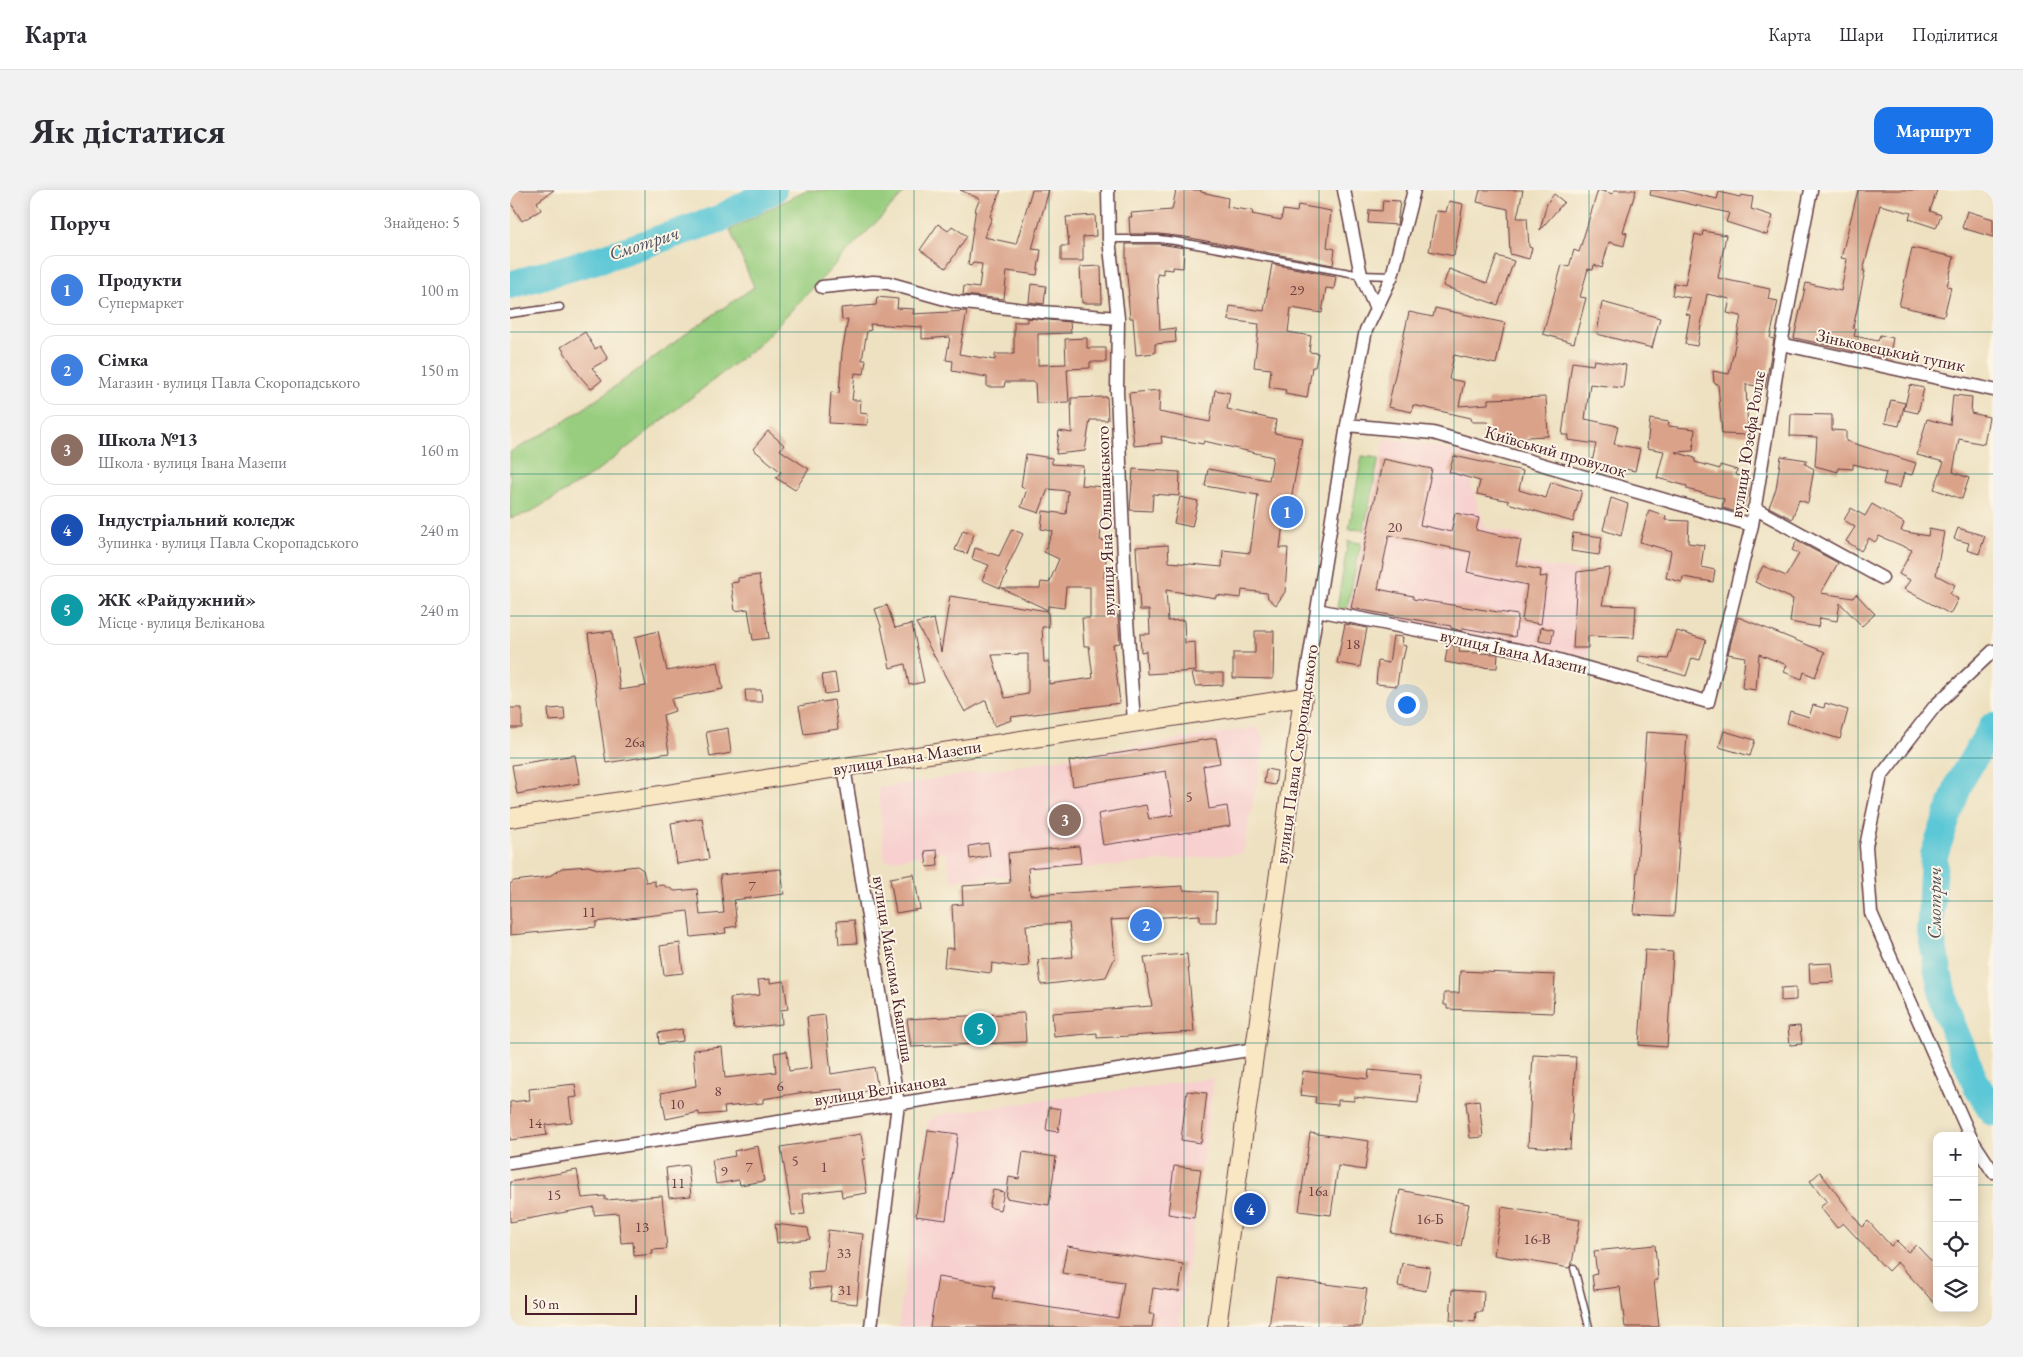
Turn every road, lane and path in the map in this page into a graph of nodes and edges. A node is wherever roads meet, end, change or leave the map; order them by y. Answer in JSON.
{"nodes":[{"id":1,"x":1108,"y":190,"type":"edge"},
{"id":2,"x":1344,"y":190,"type":"edge"},
{"id":3,"x":1414,"y":190,"type":"edge"},
{"id":4,"x":1811,"y":190,"type":"edge"},
{"id":5,"x":1109,"y":240,"type":"junction"},
{"id":6,"x":1361,"y":275,"type":"junction"},
{"id":7,"x":1392,"y":276,"type":"junction"},
{"id":8,"x":822,"y":287,"type":"dead end"},
{"id":9,"x":560,"y":307,"type":"dead end"},
{"id":10,"x":1376,"y":309,"type":"junction"},
{"id":11,"x":510,"y":314,"type":"edge"},
{"id":12,"x":1118,"y":318,"type":"junction"},
{"id":13,"x":1781,"y":344,"type":"junction"},
{"id":14,"x":1993,"y":390,"type":"edge"},
{"id":15,"x":1347,"y":425,"type":"junction"},
{"id":16,"x":1754,"y":508,"type":"junction"},
{"id":17,"x":1752,"y":525,"type":"junction"},
{"id":18,"x":1882,"y":578,"type":"dead end"},
{"id":19,"x":1318,"y":610,"type":"junction"},
{"id":20,"x":1993,"y":651,"type":"edge"},
{"id":21,"x":1303,"y":696,"type":"junction"},
{"id":22,"x":1708,"y":702,"type":"joint"},
{"id":23,"x":1134,"y":722,"type":"junction"},
{"id":24,"x":844,"y":767,"type":"junction"},
{"id":25,"x":510,"y":818,"type":"edge"},
{"id":26,"x":1256,"y":1049,"type":"junction"},
{"id":27,"x":898,"y":1104,"type":"junction"},
{"id":28,"x":1968,"y":1132,"type":"edge"},
{"id":29,"x":1978,"y":1149,"type":"edge"},
{"id":30,"x":510,"y":1163,"type":"edge"},
{"id":31,"x":1993,"y":1172,"type":"edge"},
{"id":32,"x":1574,"y":1268,"type":"dead end"},
{"id":33,"x":871,"y":1327,"type":"edge"},
{"id":34,"x":1217,"y":1327,"type":"edge"},
{"id":35,"x":1589,"y":1327,"type":"edge"}],
"edges":[{"from":1,"to":5,"type":"street","name":"вулиця Яна Ольшанського"},
{"from":2,"to":6,"type":"street"},
{"from":3,"to":7,"type":"street","name":"вулиця Павла Скоропадського"},
{"from":4,"to":13,"type":"street","name":"вулиця Юзефа Роллє"},
{"from":5,"to":6,"type":"lane"},
{"from":5,"to":12,"type":"street","name":"вулиця Яна Ольшанського"},
{"from":6,"to":7,"type":"lane"},
{"from":6,"to":10,"type":"street"},
{"from":7,"to":10,"type":"street","name":"вулиця Павла Скоропадського"},
{"from":8,"to":12,"type":"street"},
{"from":9,"to":11,"type":"lane"},
{"from":10,"to":15,"type":"street","name":"вулиця Павла Скоропадського"},
{"from":12,"to":23,"type":"street","name":"вулиця Яна Ольшанського"},
{"from":13,"to":14,"type":"street","name":"Зіньковецький тупик"},
{"from":13,"to":16,"type":"street","name":"вулиця Юзефа Роллє"},
{"from":15,"to":17,"type":"street","name":"Київський провулок"},
{"from":15,"to":19,"type":"street","name":"вулиця Павла Скоропадського"},
{"from":16,"to":17,"type":"street","name":"вулиця Юзефа Роллє"},
{"from":16,"to":18,"type":"street"},
{"from":17,"to":22,"type":"street","name":"вулиця Юзефа Роллє"},
{"from":19,"to":21,"type":"street","name":"вулиця Павла Скоропадського"},
{"from":19,"to":22,"type":"street","name":"вулиця Івана Мазепи"},
{"from":20,"to":28,"type":"street"},
{"from":21,"to":23,"type":"street","name":"вулиця Івана Мазепи"},
{"from":21,"to":26,"type":"street","name":"вулиця Павла Скоропадського"},
{"from":23,"to":24,"type":"street","name":"вулиця Івана Мазепи"},
{"from":24,"to":25,"type":"street","name":"вулиця Івана Мазепи"},
{"from":24,"to":27,"type":"street","name":"вулиця Максима Квапиша"},
{"from":26,"to":27,"type":"street","name":"вулиця Веліканова"},
{"from":26,"to":34,"type":"street","name":"вулиця Павла Скоропадського"},
{"from":27,"to":30,"type":"street","name":"вулиця Веліканова"},
{"from":27,"to":33,"type":"street","name":"вулиця Максима Квапиша"},
{"from":29,"to":31,"type":"street"},
{"from":32,"to":35,"type":"lane"}]}
